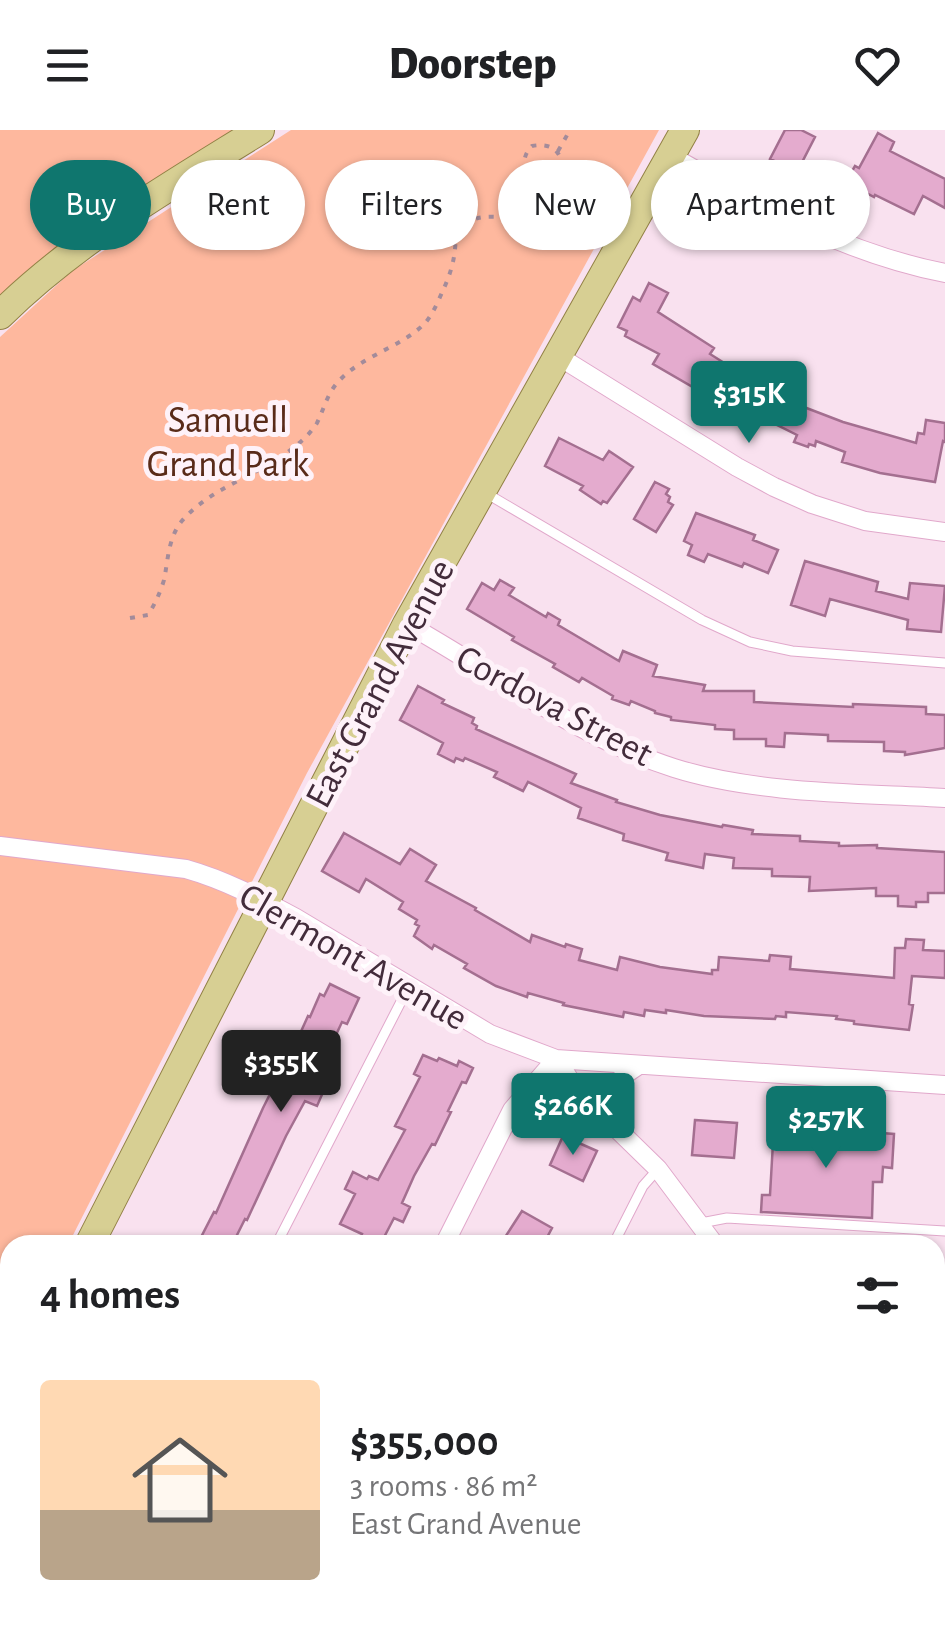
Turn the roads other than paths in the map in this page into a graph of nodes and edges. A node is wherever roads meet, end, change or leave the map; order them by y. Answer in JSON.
{"nodes":[{"id":1,"x":260,"y":130,"type":"edge"},
{"id":2,"x":685,"y":130,"type":"edge"},
{"id":3,"x":670,"y":156,"type":"junction"},
{"id":4,"x":945,"y":273,"type":"edge"},
{"id":5,"x":0,"y":315,"type":"edge"},
{"id":6,"x":558,"y":356,"type":"junction"},
{"id":7,"x":481,"y":491,"type":"junction"},
{"id":8,"x":945,"y":532,"type":"edge"},
{"id":9,"x":407,"y":624,"type":"junction"},
{"id":10,"x":945,"y":663,"type":"edge"},
{"id":11,"x":945,"y":798,"type":"edge"},
{"id":12,"x":0,"y":846,"type":"edge"},
{"id":13,"x":266,"y":901,"type":"junction"},
{"id":14,"x":410,"y":986,"type":"junction"},
{"id":15,"x":556,"y":1059,"type":"junction"},
{"id":16,"x":640,"y":1065,"type":"junction"},
{"id":17,"x":945,"y":1084,"type":"edge"},
{"id":18,"x":606,"y":1115,"type":"junction"},
{"id":19,"x":658,"y":1169,"type":"junction"},
{"id":20,"x":701,"y":1223,"type":"junction"},
{"id":21,"x":945,"y":1231,"type":"edge"},
{"id":22,"x":95,"y":1235,"type":"edge"},
{"id":23,"x":281,"y":1235,"type":"edge"},
{"id":24,"x":449,"y":1235,"type":"edge"},
{"id":25,"x":619,"y":1235,"type":"edge"},
{"id":26,"x":709,"y":1235,"type":"edge"}],
"edges":[{"from":1,"to":5,"type":"main road"},
{"from":2,"to":3,"type":"main road","name":"East Grand Avenue"},
{"from":3,"to":4,"type":"street"},
{"from":3,"to":6,"type":"main road","name":"East Grand Avenue"},
{"from":6,"to":7,"type":"main road","name":"East Grand Avenue"},
{"from":6,"to":8,"type":"street"},
{"from":7,"to":9,"type":"main road","name":"East Grand Avenue"},
{"from":7,"to":10,"type":"lane"},
{"from":9,"to":11,"type":"street","name":"Cordova Street"},
{"from":9,"to":13,"type":"main road","name":"East Grand Avenue"},
{"from":12,"to":13,"type":"street","name":"Clermont Avenue"},
{"from":13,"to":14,"type":"street","name":"Clermont Avenue"},
{"from":13,"to":22,"type":"main road","name":"East Grand Avenue"},
{"from":14,"to":15,"type":"street","name":"Clermont Avenue"},
{"from":14,"to":23,"type":"lane"},
{"from":15,"to":16,"type":"street","name":"Clermont Avenue"},
{"from":15,"to":18,"type":"street"},
{"from":15,"to":24,"type":"street"},
{"from":16,"to":17,"type":"street","name":"Clermont Avenue"},
{"from":16,"to":18,"type":"street"},
{"from":18,"to":19,"type":"street"},
{"from":19,"to":20,"type":"street"},
{"from":19,"to":25,"type":"lane"},
{"from":20,"to":21,"type":"lane"},
{"from":20,"to":26,"type":"street"}]}
